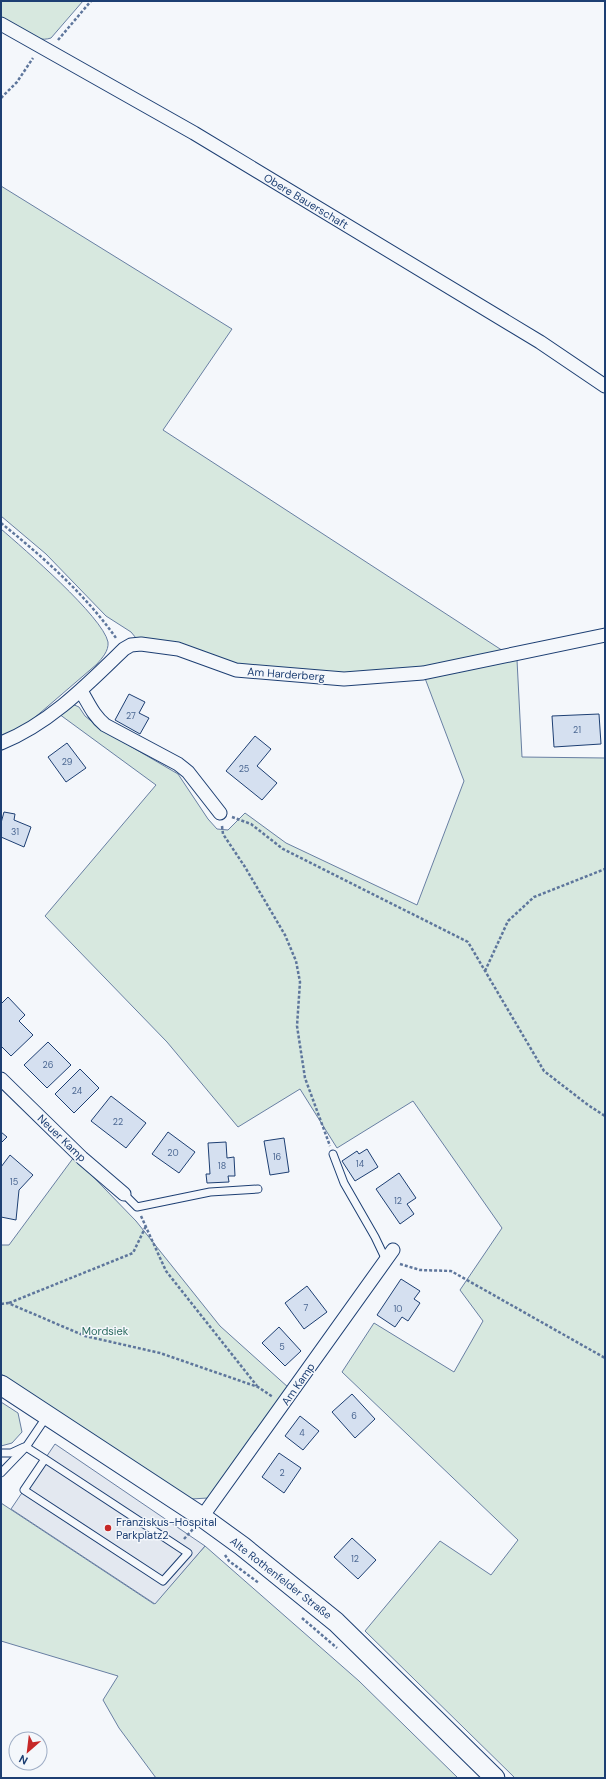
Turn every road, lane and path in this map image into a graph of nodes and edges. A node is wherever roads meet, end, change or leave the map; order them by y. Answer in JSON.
{"nodes":[{"id":1,"x":91,"y":1,"type":"edge"},
{"id":2,"x":1,"y":24,"type":"edge"},
{"id":3,"x":45,"y":50,"type":"junction"},
{"id":4,"x":1,"y":98,"type":"edge"},
{"id":5,"x":605,"y":386,"type":"edge"},
{"id":6,"x":1,"y":523,"type":"edge"},
{"id":7,"x":605,"y":635,"type":"edge"},
{"id":8,"x":124,"y":648,"type":"junction"},
{"id":9,"x":81,"y":690,"type":"junction"},
{"id":10,"x":1,"y":743,"type":"edge"},
{"id":11,"x":220,"y":813,"type":"junction"},
{"id":12,"x":605,"y":869,"type":"edge"},
{"id":13,"x":485,"y":972,"type":"junction"},
{"id":14,"x":1,"y":1079,"type":"edge"},
{"id":15,"x":605,"y":1116,"type":"edge"},
{"id":16,"x":333,"y":1154,"type":"joint"},
{"id":17,"x":258,"y":1189,"type":"dead end"},
{"id":18,"x":124,"y":1194,"type":"joint"},
{"id":19,"x":137,"y":1207,"type":"junction"},
{"id":20,"x":146,"y":1226,"type":"junction"},
{"id":21,"x":390,"y":1255,"type":"junction"},
{"id":22,"x":8,"y":1303,"type":"junction"},
{"id":23,"x":1,"y":1304,"type":"edge"},
{"id":24,"x":605,"y":1358,"type":"edge"},
{"id":25,"x":1,"y":1386,"type":"edge"},
{"id":26,"x":258,"y":1387,"type":"junction"},
{"id":27,"x":284,"y":1404,"type":"junction"},
{"id":28,"x":47,"y":1416,"type":"junction"},
{"id":29,"x":26,"y":1447,"type":"junction"},
{"id":30,"x":1,"y":1453,"type":"edge"},
{"id":31,"x":45,"y":1459,"type":"junction"},
{"id":32,"x":1,"y":1473,"type":"edge"},
{"id":33,"x":200,"y":1521,"type":"junction"},
{"id":34,"x":178,"y":1547,"type":"junction"},
{"id":35,"x":221,"y":1549,"type":"dead end"},
{"id":36,"x":264,"y":1586,"type":"dead end"},
{"id":37,"x":299,"y":1616,"type":"dead end"},
{"id":38,"x":341,"y":1652,"type":"dead end"},
{"id":39,"x":495,"y":1778,"type":"edge"}],
"edges":[{"from":1,"to":3,"type":"path"},
{"from":2,"to":3,"type":"street","name":"Obere Bauerschaft"},
{"from":3,"to":4,"type":"path"},
{"from":3,"to":5,"type":"street","name":"Obere Bauerschaft"},
{"from":6,"to":8,"type":"path"},
{"from":7,"to":8,"type":"street","name":"Am Harderberg"},
{"from":8,"to":9,"type":"street"},
{"from":9,"to":10,"type":"street"},
{"from":9,"to":11,"type":"street"},
{"from":11,"to":13,"type":"path"},
{"from":11,"to":16,"type":"path"},
{"from":12,"to":13,"type":"path"},
{"from":13,"to":15,"type":"path"},
{"from":14,"to":18,"type":"street","name":"Neuer Kamp"},
{"from":16,"to":21,"type":"lane"},
{"from":17,"to":19,"type":"lane"},
{"from":18,"to":19,"type":"lane"},
{"from":19,"to":20,"type":"path"},
{"from":20,"to":22,"type":"path"},
{"from":20,"to":26,"type":"path"},
{"from":21,"to":24,"type":"path"},
{"from":21,"to":27,"type":"street","name":"Am Kamp"},
{"from":22,"to":23,"type":"path"},
{"from":22,"to":26,"type":"path"},
{"from":25,"to":28,"type":"street","name":"Alte Rothenfelder Straße"},
{"from":26,"to":27,"type":"path"},
{"from":27,"to":33,"type":"street","name":"Am Kamp"},
{"from":28,"to":29,"type":"lane"},
{"from":28,"to":33,"type":"street","name":"Alte Rothenfelder Straße"},
{"from":29,"to":30,"type":"lane"},
{"from":29,"to":31,"type":"lane"},
{"from":29,"to":32,"type":"lane"},
{"from":31,"to":34,"type":"lane"},
{"from":31,"to":34,"type":"lane"},
{"from":33,"to":34,"type":"path"},
{"from":33,"to":39,"type":"street","name":"Alte Rothenfelder Straße"},
{"from":35,"to":36,"type":"path"},
{"from":37,"to":38,"type":"path"}]}
